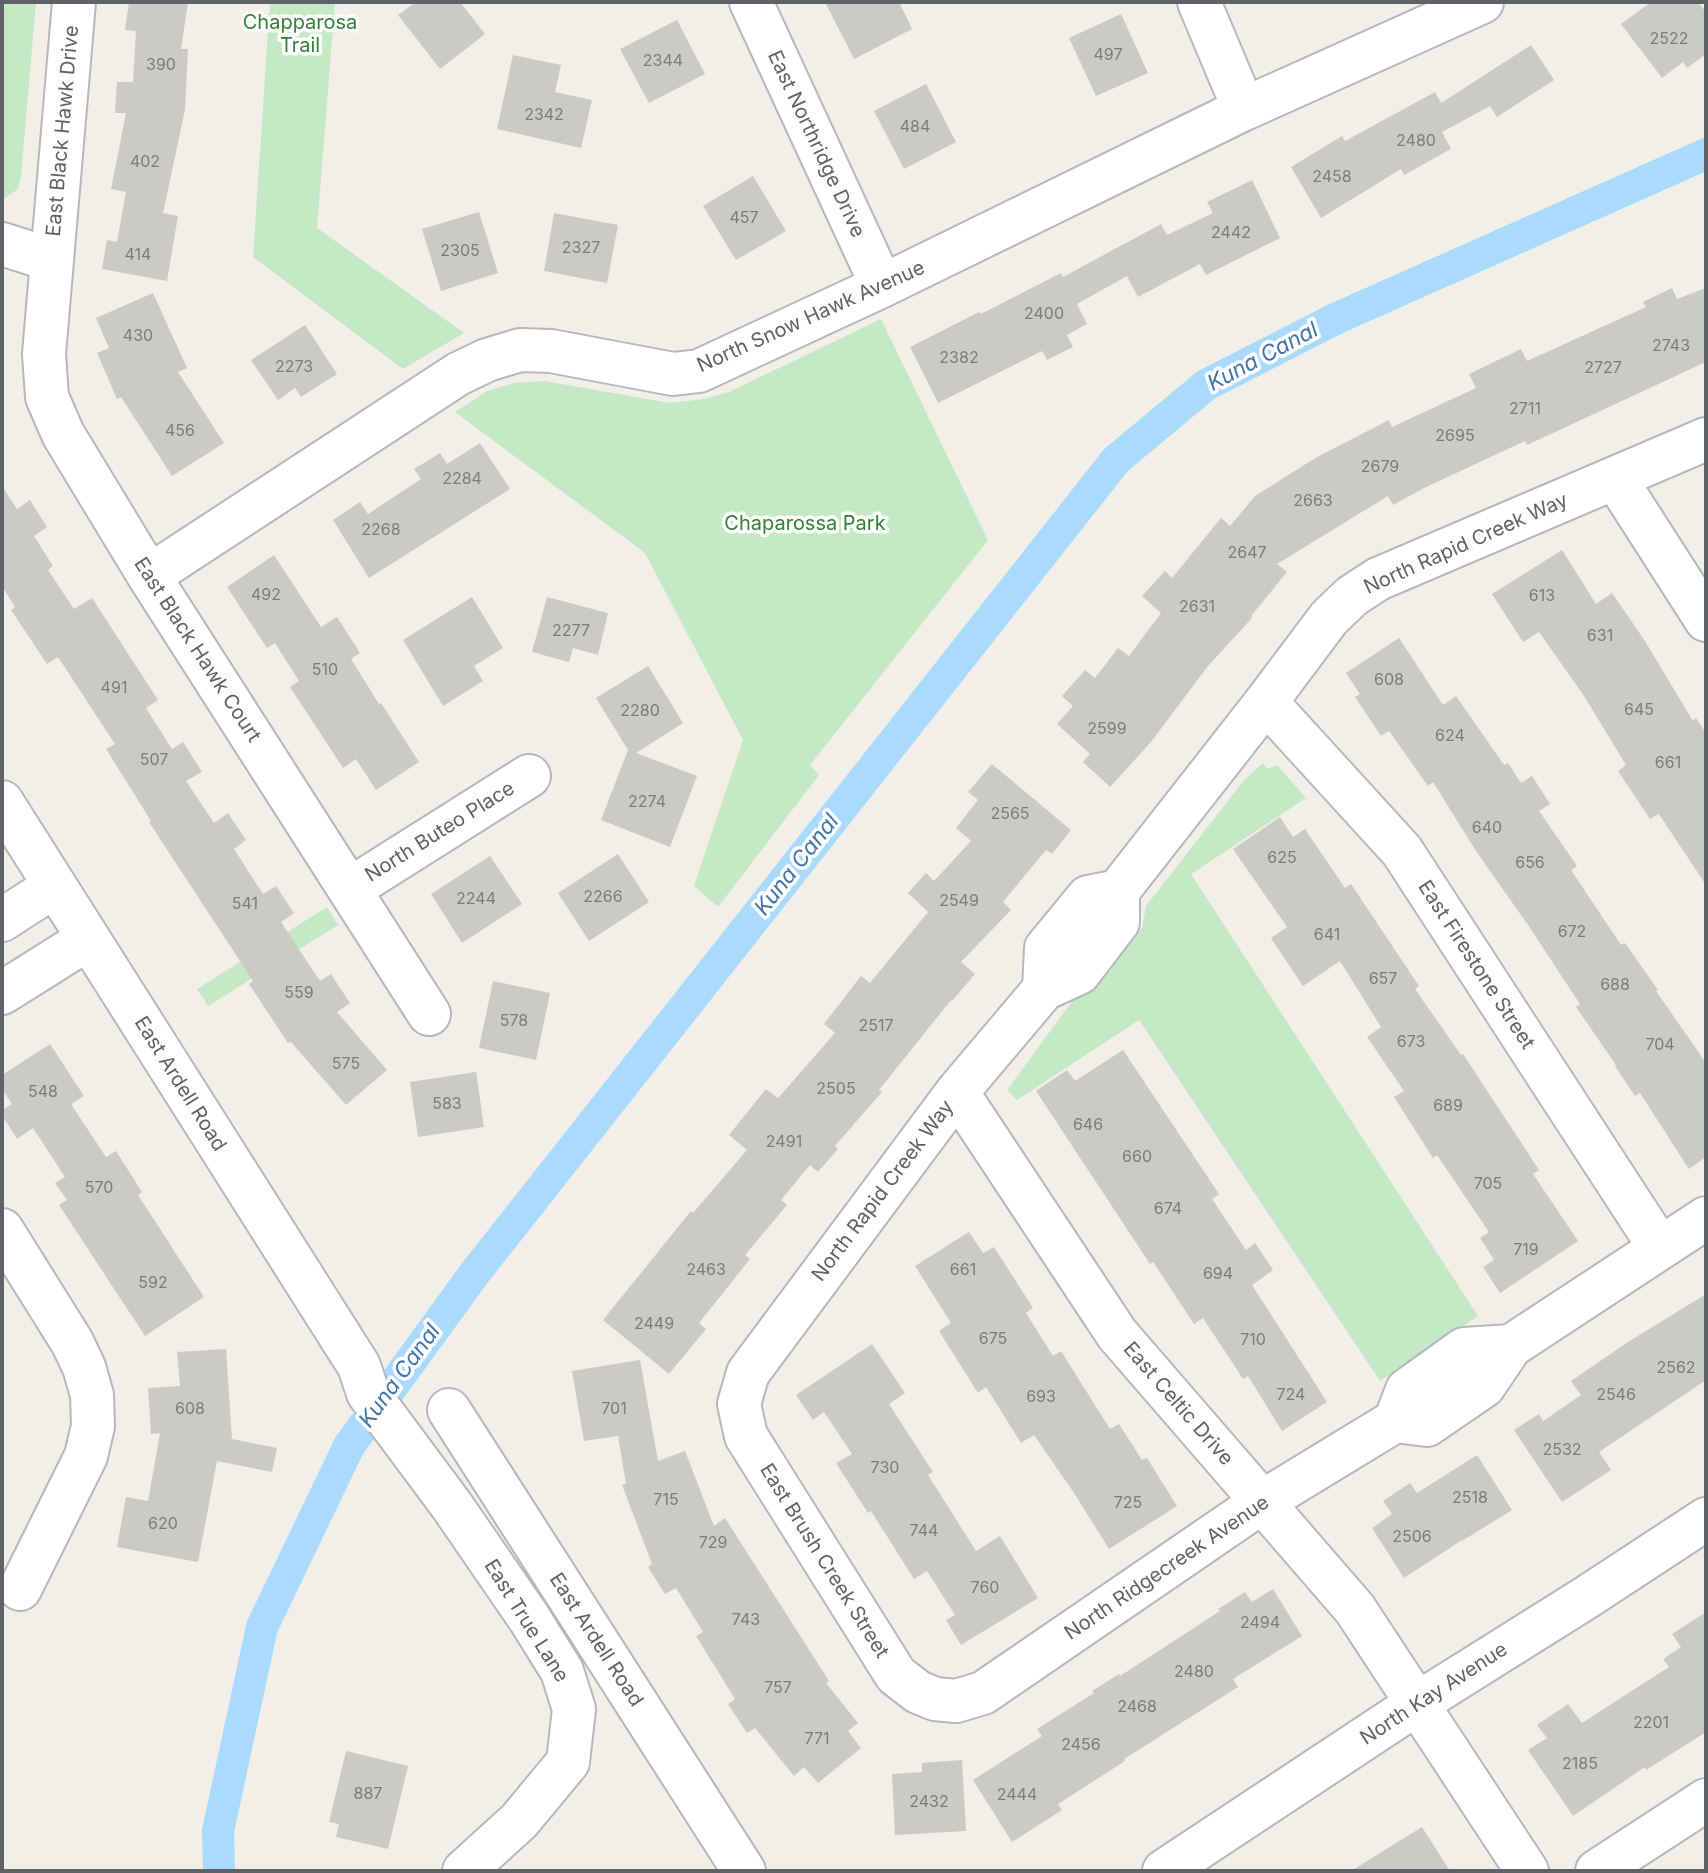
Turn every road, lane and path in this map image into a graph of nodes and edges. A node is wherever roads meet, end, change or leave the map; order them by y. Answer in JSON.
{"nodes":[{"id":1,"x":74,"y":2,"type":"edge"},
{"id":2,"x":751,"y":2,"type":"edge"},
{"id":3,"x":1199,"y":2,"type":"edge"},
{"id":4,"x":1482,"y":2,"type":"edge"},
{"id":5,"x":1244,"y":109,"type":"junction"},
{"id":6,"x":2,"y":244,"type":"edge"},
{"id":7,"x":52,"y":260,"type":"junction"},
{"id":8,"x":882,"y":286,"type":"junction"},
{"id":9,"x":1706,"y":439,"type":"edge"},
{"id":10,"x":1615,"y":478,"type":"junction"},
{"id":11,"x":149,"y":576,"type":"junction"},
{"id":12,"x":1706,"y":620,"type":"edge"},
{"id":13,"x":1266,"y":702,"type":"junction"},
{"id":14,"x":529,"y":776,"type":"dead end"},
{"id":15,"x":2,"y":802,"type":"edge"},
{"id":16,"x":55,"y":886,"type":"junction"},
{"id":17,"x":350,"y":889,"type":"junction"},
{"id":18,"x":2,"y":920,"type":"edge"},
{"id":19,"x":88,"y":939,"type":"junction"},
{"id":20,"x":2,"y":993,"type":"edge"},
{"id":21,"x":429,"y":1014,"type":"dead end"},
{"id":22,"x":957,"y":1092,"type":"junction"},
{"id":23,"x":1706,"y":1218,"type":"edge"},
{"id":24,"x":2,"y":1230,"type":"edge"},
{"id":25,"x":1660,"y":1248,"type":"junction"},
{"id":26,"x":372,"y":1394,"type":"joint"},
{"id":27,"x":739,"y":1404,"type":"joint"},
{"id":28,"x":449,"y":1410,"type":"dead end"},
{"id":29,"x":1262,"y":1502,"type":"junction"},
{"id":30,"x":1706,"y":1519,"type":"edge"},
{"id":31,"x":20,"y":1589,"type":"dead end"},
{"id":32,"x":935,"y":1699,"type":"joint"},
{"id":33,"x":1418,"y":1703,"type":"junction"},
{"id":34,"x":1706,"y":1800,"type":"edge"},
{"id":35,"x":464,"y":1871,"type":"edge"},
{"id":36,"x":744,"y":1871,"type":"edge"},
{"id":37,"x":1164,"y":1871,"type":"edge"},
{"id":38,"x":1527,"y":1871,"type":"edge"},
{"id":39,"x":1597,"y":1871,"type":"edge"}],
"edges":[{"from":1,"to":7,"type":"street","name":"East Black Hawk Drive"},
{"from":2,"to":8,"type":"street","name":"East Northridge Drive"},
{"from":3,"to":5,"type":"street"},
{"from":4,"to":5,"type":"street","name":"North Snow Hawk Avenue"},
{"from":5,"to":8,"type":"street","name":"North Snow Hawk Avenue"},
{"from":6,"to":7,"type":"street"},
{"from":7,"to":11,"type":"street","name":"East Black Hawk Court"},
{"from":8,"to":11,"type":"street","name":"North Snow Hawk Avenue"},
{"from":9,"to":10,"type":"street","name":"North Rapid Creek Way"},
{"from":10,"to":12,"type":"street"},
{"from":10,"to":13,"type":"street","name":"North Rapid Creek Way"},
{"from":11,"to":17,"type":"street","name":"East Black Hawk Court"},
{"from":13,"to":22,"type":"street","name":"North Rapid Creek Way"},
{"from":13,"to":25,"type":"street","name":"East Firestone Street"},
{"from":14,"to":17,"type":"street","name":"North Buteo Place"},
{"from":15,"to":16,"type":"street","name":"East Ardell Road"},
{"from":16,"to":18,"type":"street"},
{"from":16,"to":19,"type":"street","name":"East Ardell Road"},
{"from":17,"to":21,"type":"street","name":"East Black Hawk Court"},
{"from":19,"to":20,"type":"street"},
{"from":19,"to":26,"type":"street","name":"East Ardell Road"},
{"from":22,"to":27,"type":"street","name":"North Rapid Creek Way"},
{"from":22,"to":29,"type":"street","name":"East Celtic Drive"},
{"from":23,"to":25,"type":"street","name":"North Ridgecreek Avenue"},
{"from":24,"to":31,"type":"street"},
{"from":25,"to":29,"type":"street","name":"North Ridgecreek Avenue"},
{"from":26,"to":35,"type":"street","name":"East True Lane"},
{"from":27,"to":32,"type":"street","name":"East Brush Creek Street"},
{"from":28,"to":36,"type":"street","name":"East Ardell Road"},
{"from":29,"to":32,"type":"street","name":"North Ridgecreek Avenue"},
{"from":29,"to":33,"type":"street","name":"East Celtic Drive"},
{"from":30,"to":33,"type":"street","name":"North Kay Avenue"},
{"from":33,"to":37,"type":"street","name":"North Kay Avenue"},
{"from":33,"to":38,"type":"street","name":"East Celtic Drive"},
{"from":34,"to":39,"type":"street"}]}
